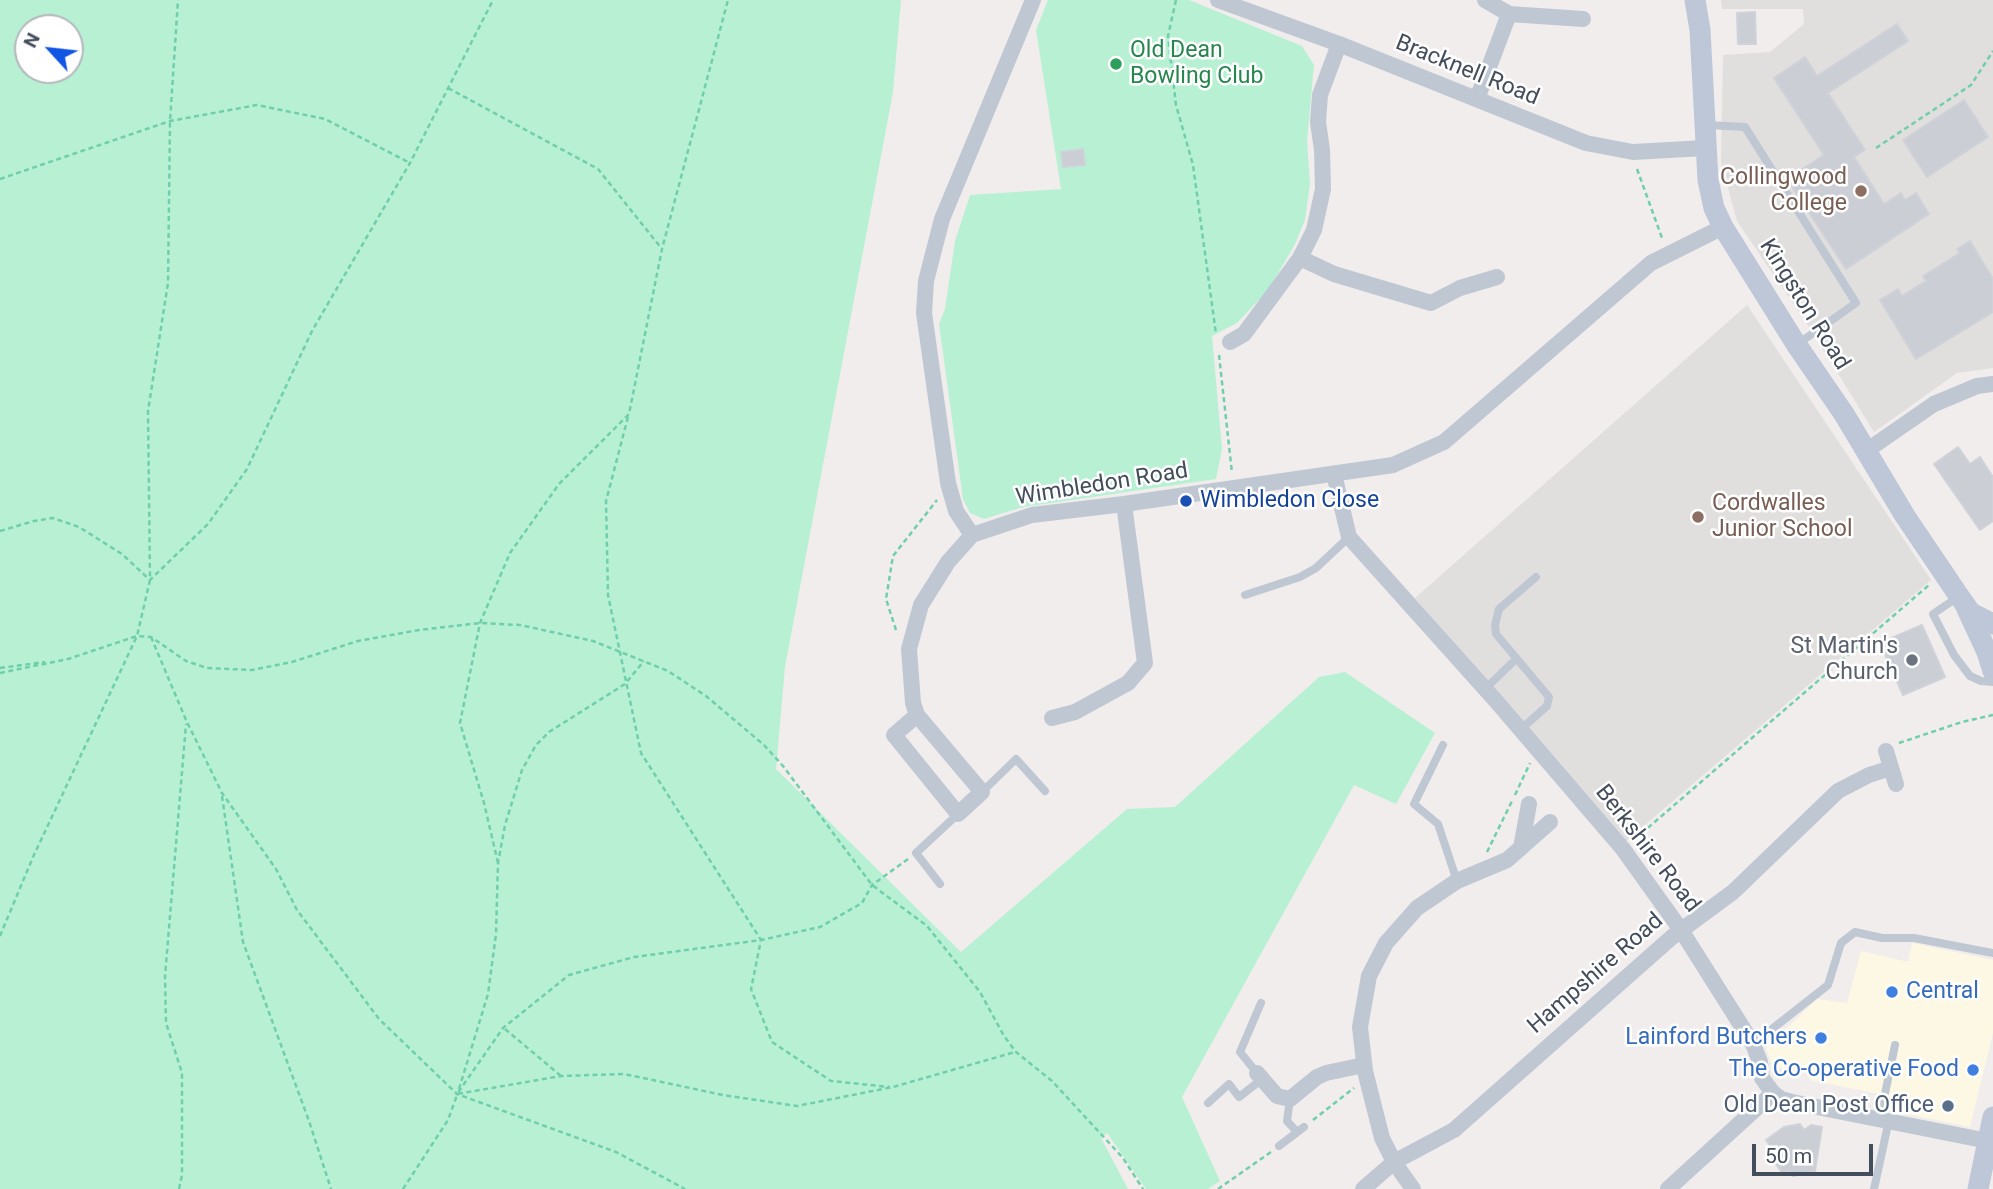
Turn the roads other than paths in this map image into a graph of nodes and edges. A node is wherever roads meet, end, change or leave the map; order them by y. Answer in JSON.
{"nodes":[{"id":1,"x":1033,"y":0,"type":"edge"},
{"id":2,"x":1219,"y":0,"type":"edge"},
{"id":3,"x":1485,"y":0,"type":"edge"},
{"id":4,"x":1695,"y":0,"type":"edge"},
{"id":5,"x":1509,"y":14,"type":"junction"},
{"id":6,"x":1583,"y":19,"type":"dead end"},
{"id":7,"x":1339,"y":44,"type":"junction"},
{"id":8,"x":1477,"y":99,"type":"junction"},
{"id":9,"x":1703,"y":125,"type":"junction"},
{"id":10,"x":1705,"y":148,"type":"junction"},
{"id":11,"x":1723,"y":227,"type":"junction"},
{"id":12,"x":1300,"y":258,"type":"junction"},
{"id":13,"x":1497,"y":277,"type":"dead end"},
{"id":14,"x":1796,"y":344,"type":"junction"},
{"id":15,"x":1224,"y":347,"type":"road end"},
{"id":16,"x":1993,"y":384,"type":"edge"},
{"id":17,"x":1866,"y":451,"type":"junction"},
{"id":18,"x":1334,"y":474,"type":"junction"},
{"id":19,"x":1124,"y":504,"type":"junction"},
{"id":20,"x":972,"y":535,"type":"junction"},
{"id":21,"x":1349,"y":537,"type":"junction"},
{"id":22,"x":1536,"y":577,"type":"dead end"},
{"id":23,"x":1245,"y":595,"type":"dead end"},
{"id":24,"x":1962,"y":601,"type":"junction"},
{"id":25,"x":1993,"y":624,"type":"edge"},
{"id":26,"x":1991,"y":653,"type":"edge"},
{"id":27,"x":1516,"y":659,"type":"junction"},
{"id":28,"x":1993,"y":682,"type":"edge"},
{"id":29,"x":1485,"y":689,"type":"junction"},
{"id":30,"x":917,"y":715,"type":"junction"},
{"id":31,"x":1052,"y":718,"type":"dead end"},
{"id":32,"x":1520,"y":730,"type":"junction"},
{"id":33,"x":1443,"y":745,"type":"dead end"},
{"id":34,"x":1886,"y":751,"type":"road end"},
{"id":35,"x":1045,"y":791,"type":"dead end"},
{"id":36,"x":982,"y":792,"type":"junction"},
{"id":37,"x":1529,"y":804,"type":"dead end"},
{"id":38,"x":958,"y":814,"type":"junction"},
{"id":39,"x":1550,"y":822,"type":"dead end"},
{"id":40,"x":1521,"y":848,"type":"junction"},
{"id":41,"x":1457,"y":881,"type":"junction"},
{"id":42,"x":940,"y":884,"type":"dead end"},
{"id":43,"x":1681,"y":930,"type":"junction"},
{"id":44,"x":1993,"y":953,"type":"edge"},
{"id":45,"x":1261,"y":1003,"type":"dead end"},
{"id":46,"x":1753,"y":1044,"type":"junction"},
{"id":47,"x":1895,"y":1045,"type":"dead end"},
{"id":48,"x":1364,"y":1065,"type":"junction"},
{"id":49,"x":1259,"y":1077,"type":"junction"},
{"id":50,"x":1773,"y":1093,"type":"junction"},
{"id":51,"x":1290,"y":1099,"type":"junction"},
{"id":52,"x":1209,"y":1102,"type":"dead end"},
{"id":53,"x":1993,"y":1117,"type":"edge"},
{"id":54,"x":1884,"y":1119,"type":"junction"},
{"id":55,"x":1988,"y":1141,"type":"junction"},
{"id":56,"x":1279,"y":1146,"type":"road end"},
{"id":57,"x":1394,"y":1163,"type":"junction"},
{"id":58,"x":1363,"y":1189,"type":"edge"},
{"id":59,"x":1413,"y":1189,"type":"edge"},
{"id":60,"x":1668,"y":1189,"type":"edge"},
{"id":61,"x":1874,"y":1189,"type":"edge"},
{"id":62,"x":1978,"y":1189,"type":"edge"}],
"edges":[{"from":1,"to":20,"type":"street"},
{"from":2,"to":7,"type":"street","name":"Bracknell Road"},
{"from":3,"to":5,"type":"street"},
{"from":4,"to":9,"type":"street","name":"Kingston Road"},
{"from":5,"to":6,"type":"street"},
{"from":5,"to":8,"type":"street"},
{"from":7,"to":8,"type":"street","name":"Bracknell Road"},
{"from":7,"to":12,"type":"street"},
{"from":8,"to":10,"type":"street","name":"Bracknell Road"},
{"from":9,"to":10,"type":"street","name":"Kingston Road"},
{"from":9,"to":14,"type":"lane"},
{"from":10,"to":11,"type":"street","name":"Kingston Road"},
{"from":11,"to":14,"type":"street","name":"Kingston Road"},
{"from":11,"to":18,"type":"street","name":"Wimbledon Road"},
{"from":12,"to":13,"type":"street"},
{"from":12,"to":15,"type":"street"},
{"from":14,"to":17,"type":"street","name":"Kingston Road"},
{"from":16,"to":17,"type":"street"},
{"from":17,"to":24,"type":"street","name":"Kingston Road"},
{"from":18,"to":19,"type":"street","name":"Wimbledon Road"},
{"from":18,"to":21,"type":"street","name":"Berkshire Road"},
{"from":19,"to":20,"type":"street","name":"Wimbledon Road"},
{"from":19,"to":31,"type":"street"},
{"from":20,"to":30,"type":"street"},
{"from":21,"to":23,"type":"lane"},
{"from":21,"to":29,"type":"street","name":"Berkshire Road"},
{"from":22,"to":27,"type":"lane"},
{"from":24,"to":25,"type":"street","name":"Kingston Road"},
{"from":24,"to":26,"type":"street","name":"Kingston Road"},
{"from":24,"to":28,"type":"lane"},
{"from":27,"to":29,"type":"lane"},
{"from":27,"to":32,"type":"lane"},
{"from":29,"to":32,"type":"street","name":"Berkshire Road"},
{"from":30,"to":36,"type":"street"},
{"from":30,"to":38,"type":"street"},
{"from":32,"to":43,"type":"street","name":"Berkshire Road"},
{"from":33,"to":41,"type":"lane"},
{"from":34,"to":43,"type":"street","name":"Hampshire Road"},
{"from":35,"to":36,"type":"lane"},
{"from":36,"to":38,"type":"street"},
{"from":37,"to":40,"type":"street"},
{"from":38,"to":42,"type":"lane"},
{"from":39,"to":40,"type":"street"},
{"from":40,"to":41,"type":"street"},
{"from":41,"to":48,"type":"street"},
{"from":43,"to":46,"type":"street","name":"Berkshire Road"},
{"from":43,"to":57,"type":"street","name":"Hampshire Road"},
{"from":44,"to":46,"type":"lane"},
{"from":45,"to":49,"type":"lane"},
{"from":46,"to":50,"type":"street","name":"Berkshire Road"},
{"from":47,"to":54,"type":"lane"},
{"from":48,"to":51,"type":"street"},
{"from":48,"to":57,"type":"street"},
{"from":49,"to":51,"type":"street"},
{"from":49,"to":52,"type":"lane"},
{"from":50,"to":54,"type":"street"},
{"from":50,"to":60,"type":"street"},
{"from":51,"to":56,"type":"lane"},
{"from":53,"to":55,"type":"street"},
{"from":54,"to":55,"type":"street"},
{"from":54,"to":61,"type":"lane"},
{"from":55,"to":62,"type":"street"},
{"from":57,"to":58,"type":"street","name":"Hampshire Road"},
{"from":57,"to":59,"type":"street"}]}
